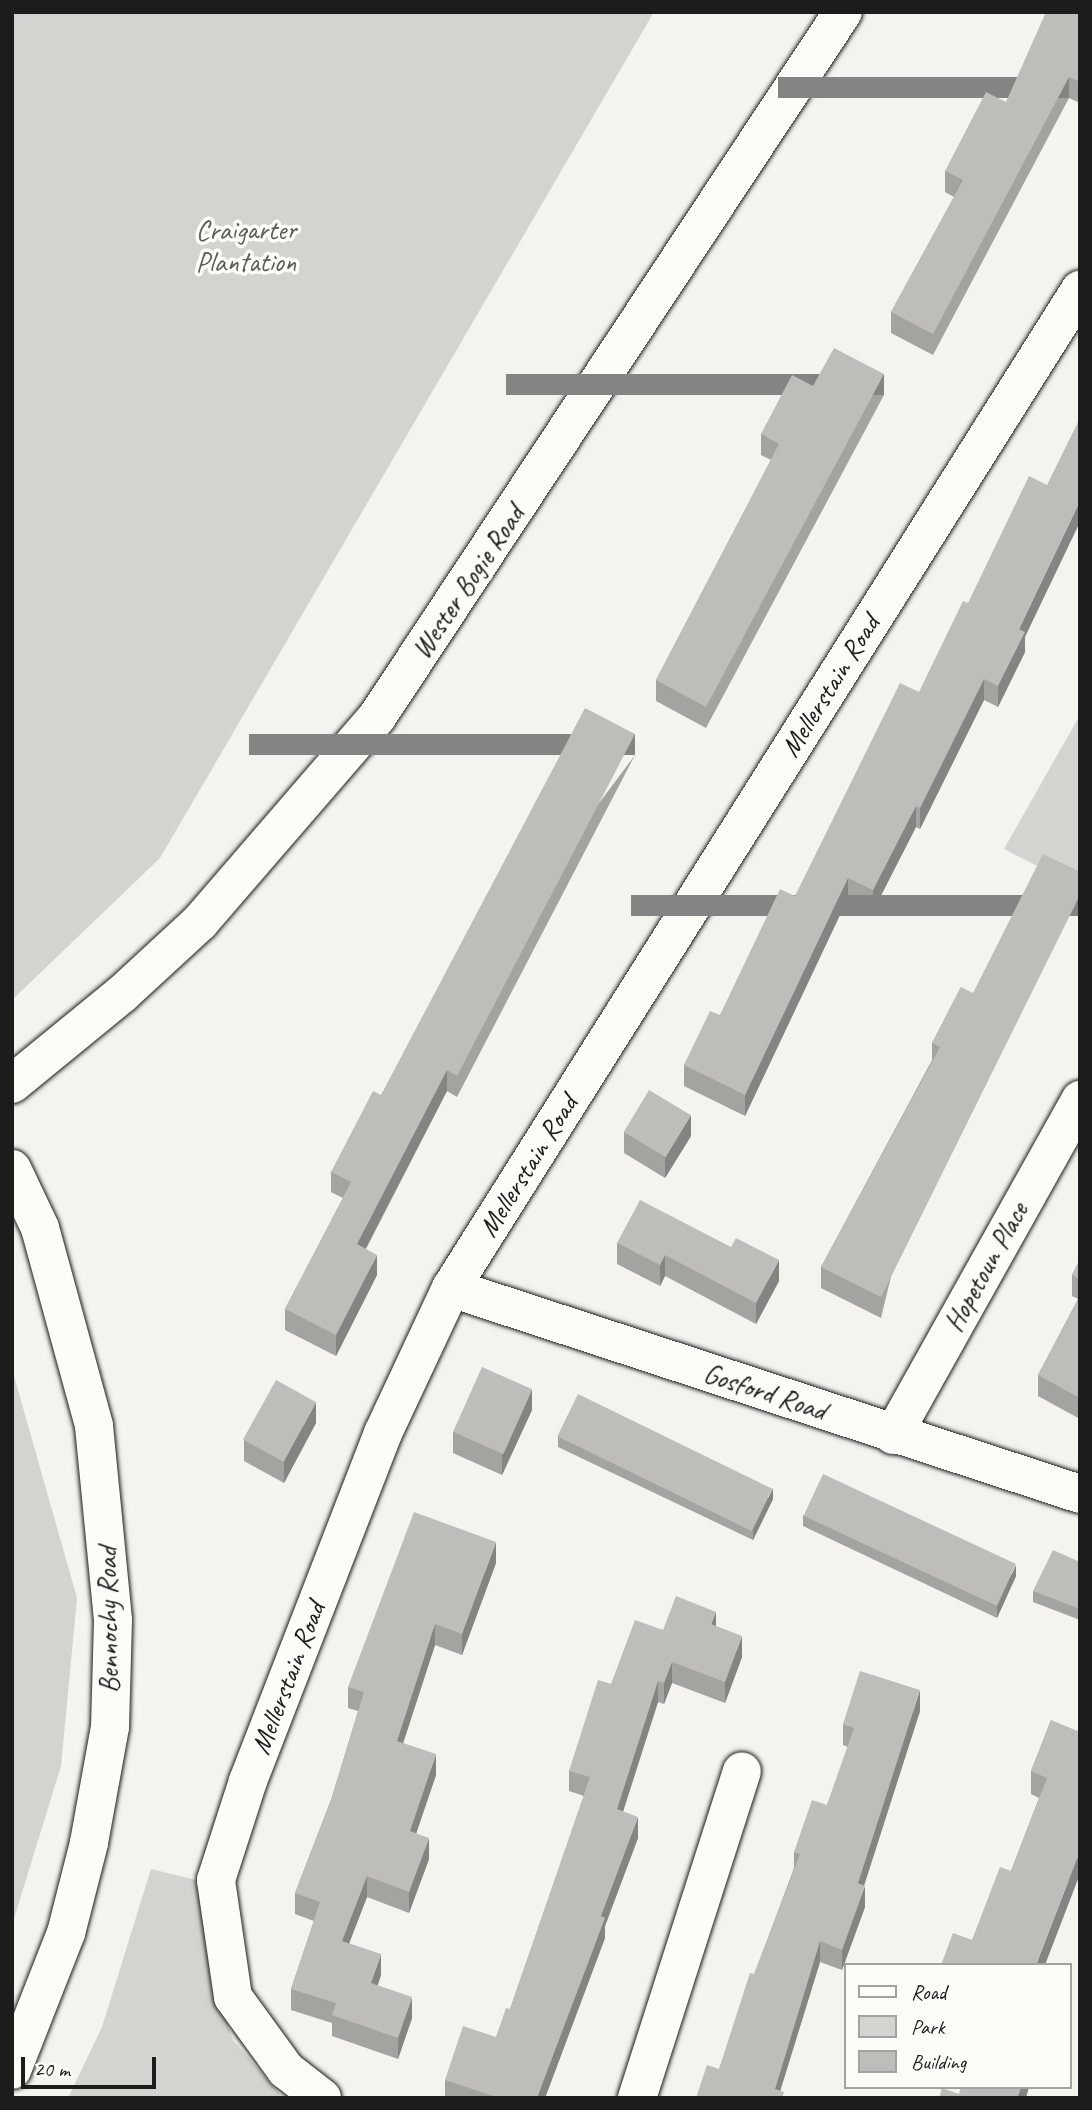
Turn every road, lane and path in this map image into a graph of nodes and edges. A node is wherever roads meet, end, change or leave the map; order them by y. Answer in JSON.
{"nodes":[{"id":1,"x":843,"y":12,"type":"edge"},
{"id":2,"x":1080,"y":290,"type":"edge"},
{"id":3,"x":12,"y":1084,"type":"edge"},
{"id":4,"x":1080,"y":1100,"type":"edge"},
{"id":5,"x":12,"y":1169,"type":"edge"},
{"id":6,"x":451,"y":1287,"type":"junction"},
{"id":7,"x":893,"y":1435,"type":"junction"},
{"id":8,"x":1080,"y":1494,"type":"edge"},
{"id":9,"x":742,"y":1771,"type":"dead end"},
{"id":10,"x":12,"y":2070,"type":"edge"},
{"id":11,"x":322,"y":2098,"type":"edge"},
{"id":12,"x":637,"y":2098,"type":"edge"}],
"edges":[{"from":1,"to":3,"type":"street","name":"Wester Bogie Road"},
{"from":2,"to":6,"type":"street","name":"Mellerstain Road"},
{"from":4,"to":7,"type":"street","name":"Hopetoun Place"},
{"from":5,"to":10,"type":"street","name":"Bennochy Road"},
{"from":6,"to":7,"type":"street","name":"Gosford Road"},
{"from":6,"to":11,"type":"street","name":"Mellerstain Road"},
{"from":7,"to":8,"type":"street","name":"Gosford Road"},
{"from":9,"to":12,"type":"street"}]}
